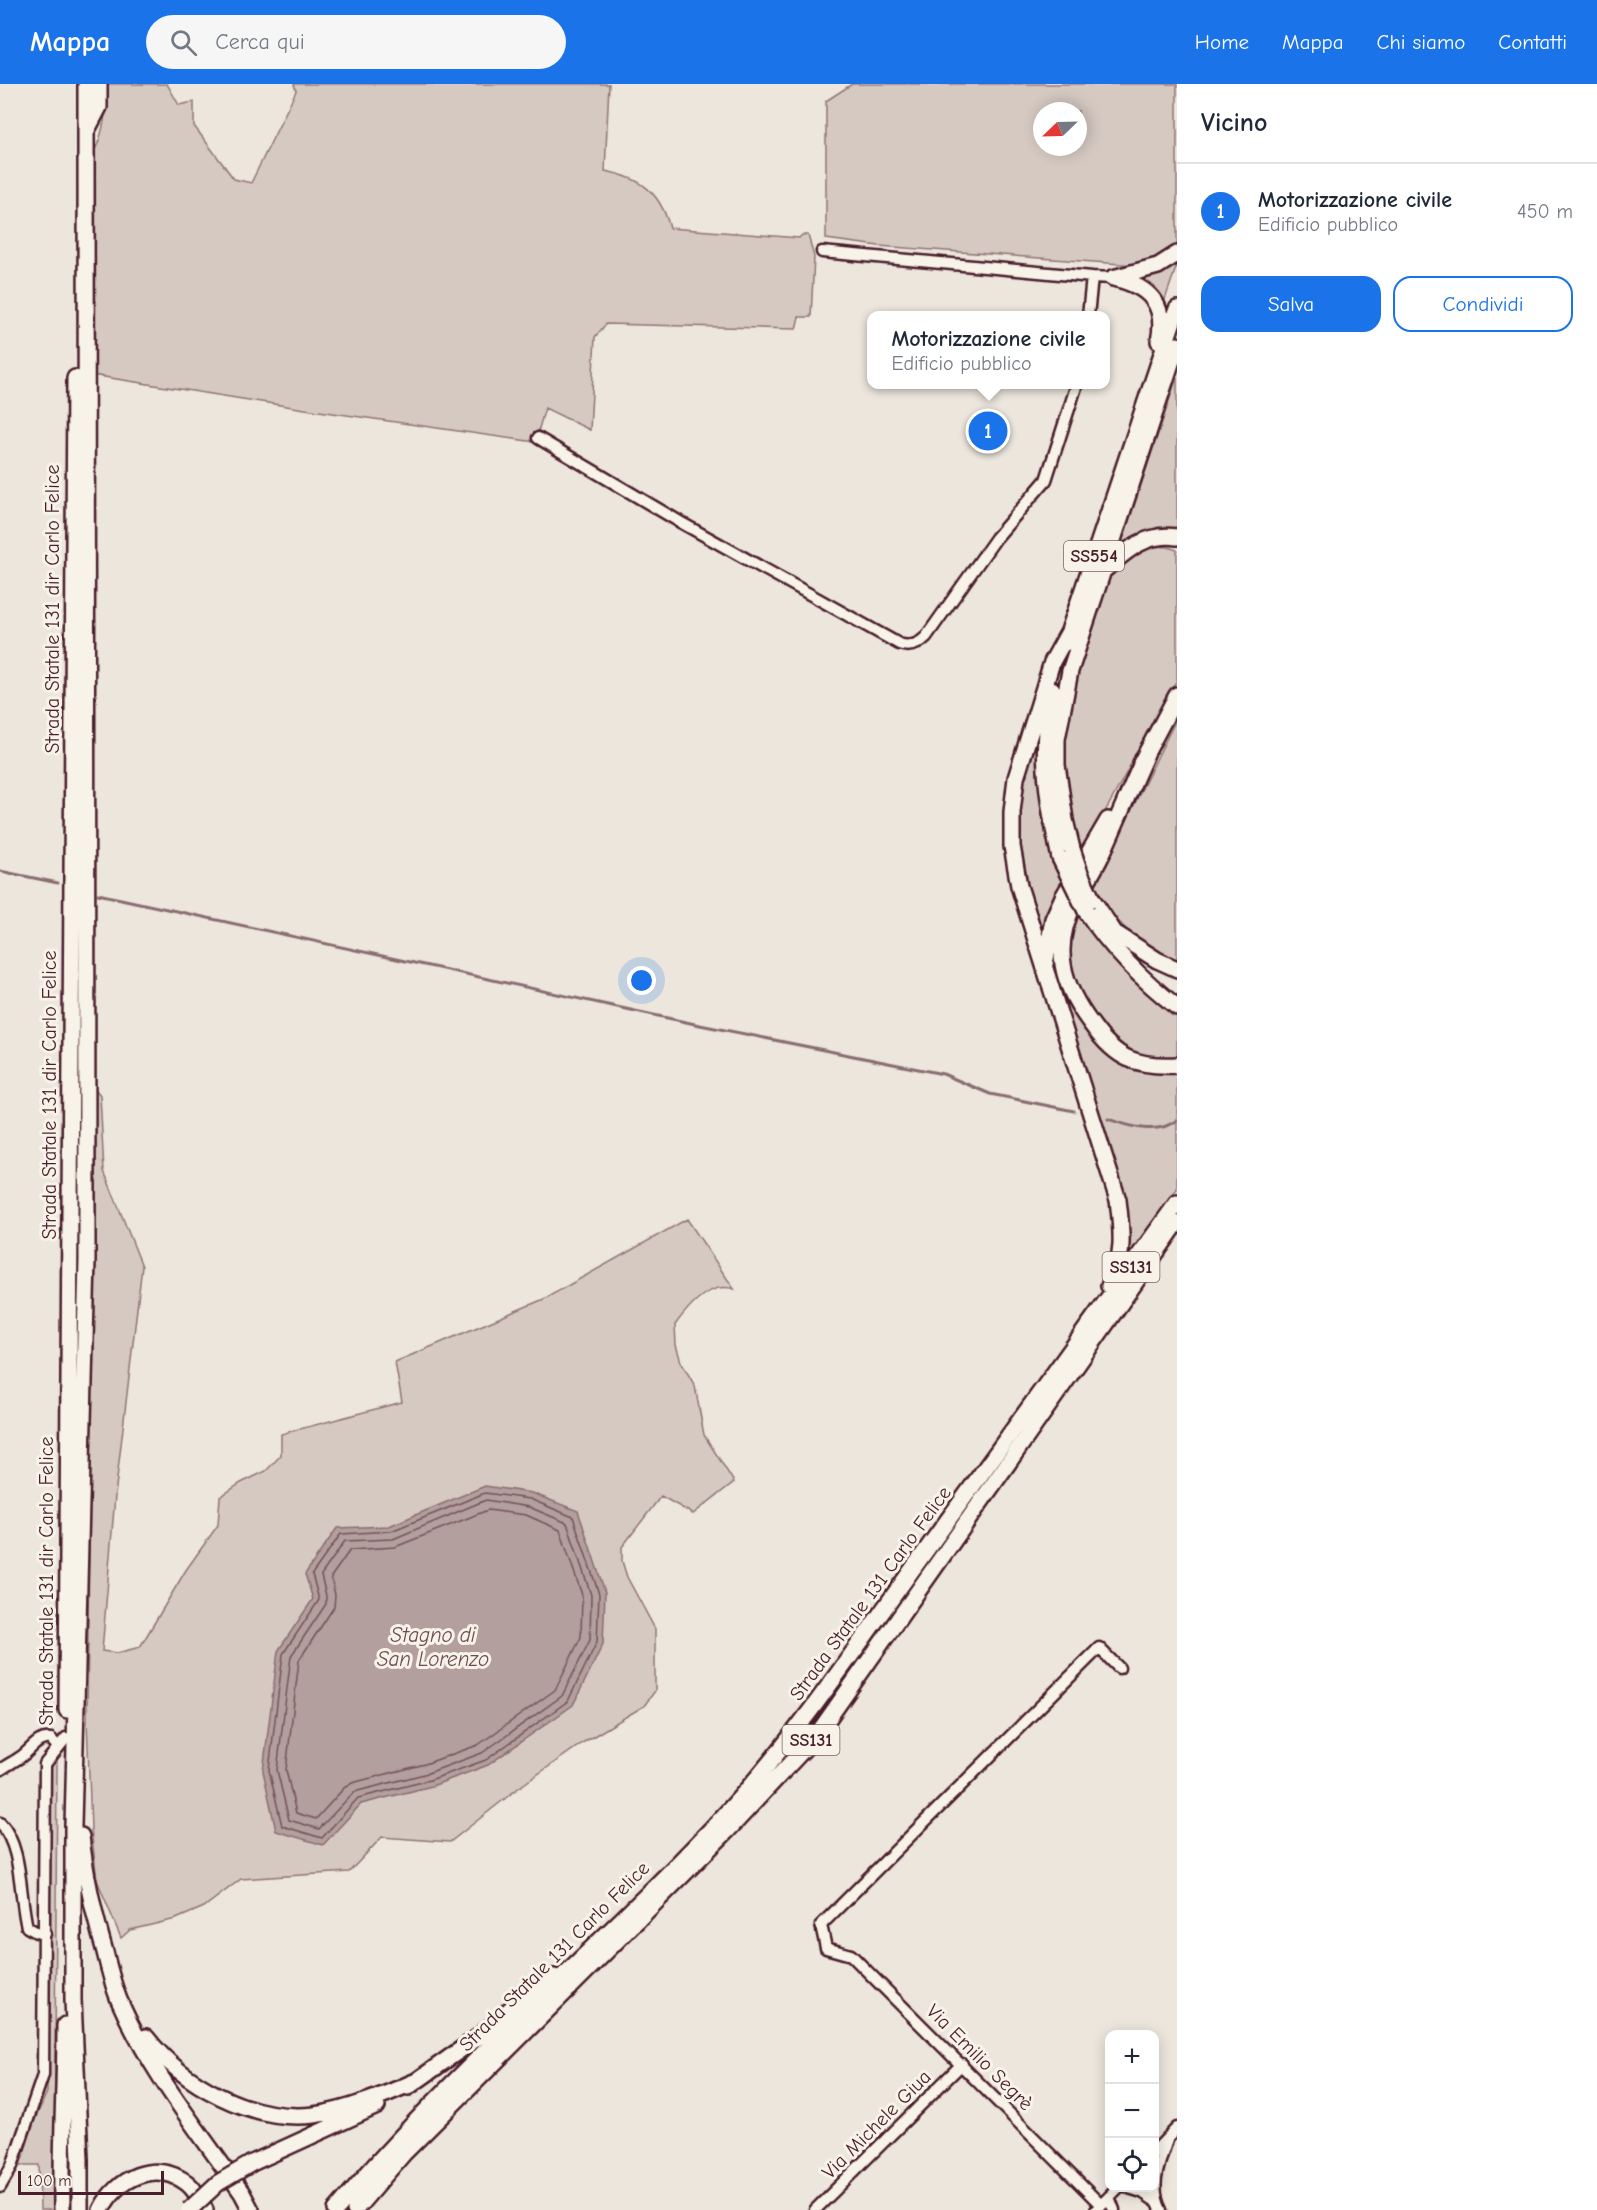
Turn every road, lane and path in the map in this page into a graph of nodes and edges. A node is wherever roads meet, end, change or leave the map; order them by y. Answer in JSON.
{"nodes":[{"id":1,"x":77,"y":84,"type":"edge"},
{"id":2,"x":86,"y":84,"type":"edge"},
{"id":3,"x":99,"y":84,"type":"edge"},
{"id":4,"x":86,"y":132,"type":"junction"},
{"id":5,"x":822,"y":252,"type":"dead end"},
{"id":6,"x":1177,"y":254,"type":"edge"},
{"id":7,"x":1092,"y":277,"type":"junction"},
{"id":8,"x":1113,"y":278,"type":"junction"},
{"id":9,"x":1177,"y":309,"type":"edge"},
{"id":10,"x":1088,"y":311,"type":"edge"},
{"id":11,"x":1177,"y":345,"type":"edge"},
{"id":12,"x":1162,"y":354,"type":"junction"},
{"id":13,"x":1075,"y":389,"type":"edge"},
{"id":14,"x":538,"y":438,"type":"dead end"},
{"id":15,"x":1177,"y":537,"type":"edge"},
{"id":16,"x":1103,"y":571,"type":"junction"},
{"id":17,"x":1068,"y":633,"type":"junction"},
{"id":18,"x":1177,"y":695,"type":"edge"},
{"id":19,"x":1146,"y":754,"type":"junction"},
{"id":20,"x":1066,"y":853,"type":"junction"},
{"id":21,"x":1089,"y":905,"type":"junction"},
{"id":22,"x":1112,"y":931,"type":"junction"},
{"id":23,"x":1044,"y":967,"type":"junction"},
{"id":24,"x":1177,"y":969,"type":"edge"},
{"id":25,"x":1177,"y":993,"type":"edge"},
{"id":26,"x":1177,"y":1007,"type":"edge"},
{"id":27,"x":1177,"y":1065,"type":"edge"},
{"id":28,"x":1177,"y":1203,"type":"edge"},
{"id":29,"x":1177,"y":1223,"type":"edge"},
{"id":30,"x":1085,"y":1332,"type":"junction"},
{"id":31,"x":1119,"y":1668,"type":"dead end"},
{"id":32,"x":62,"y":1742,"type":"junction"},
{"id":33,"x":76,"y":1763,"type":"junction"},
{"id":34,"x":0,"y":1770,"type":"edge"},
{"id":35,"x":0,"y":1823,"type":"edge"},
{"id":36,"x":45,"y":1934,"type":"junction"},
{"id":37,"x":106,"y":1956,"type":"junction"},
{"id":38,"x":574,"y":1965,"type":"junction"},
{"id":39,"x":559,"y":2001,"type":"junction"},
{"id":40,"x":962,"y":2064,"type":"junction"},
{"id":41,"x":414,"y":2082,"type":"junction"},
{"id":42,"x":65,"y":2107,"type":"junction"},
{"id":43,"x":1177,"y":2128,"type":"edge"},
{"id":44,"x":1167,"y":2140,"type":"junction"},
{"id":45,"x":1159,"y":2148,"type":"edge"},
{"id":46,"x":0,"y":2187,"type":"edge"},
{"id":47,"x":1113,"y":2192,"type":"edge"},
{"id":48,"x":1142,"y":2192,"type":"edge"},
{"id":49,"x":1102,"y":2204,"type":"edge"},
{"id":50,"x":1159,"y":2206,"type":"edge"},
{"id":51,"x":62,"y":2210,"type":"edge"},
{"id":52,"x":80,"y":2210,"type":"edge"},
{"id":53,"x":101,"y":2210,"type":"edge"},
{"id":54,"x":189,"y":2210,"type":"edge"},
{"id":55,"x":205,"y":2210,"type":"edge"},
{"id":56,"x":250,"y":2210,"type":"edge"},
{"id":57,"x":336,"y":2210,"type":"edge"},
{"id":58,"x":355,"y":2210,"type":"edge"},
{"id":59,"x":364,"y":2210,"type":"edge"},
{"id":60,"x":815,"y":2210,"type":"edge"},
{"id":61,"x":1114,"y":2210,"type":"edge"}],
"edges":[{"from":1,"to":32,"type":"highway","name":"Strada Statale 131 dir Carlo Felice"},
{"from":2,"to":4,"type":"highway","name":"Strada Statale 131 dir Carlo Felice"},
{"from":3,"to":4,"type":"highway"},
{"from":4,"to":33,"type":"highway","name":"Strada Statale 131 dir Carlo Felice"},
{"from":5,"to":7,"type":"street"},
{"from":6,"to":8,"type":"highway"},
{"from":7,"to":8,"type":"street"},
{"from":7,"to":10,"type":"street"},
{"from":8,"to":12,"type":"highway"},
{"from":9,"to":12,"type":"highway","number":"SS554"},
{"from":11,"to":16,"type":"highway","number":"SS554"},
{"from":12,"to":17,"type":"highway","number":"SS554"},
{"from":13,"to":14,"type":"street"},
{"from":15,"to":16,"type":"highway"},
{"from":16,"to":20,"type":"highway","number":"SS554"},
{"from":17,"to":20,"type":"highway","number":"SS554"},
{"from":17,"to":23,"type":"highway"},
{"from":18,"to":19,"type":"highway"},
{"from":19,"to":23,"type":"highway"},
{"from":19,"to":27,"type":"highway"},
{"from":20,"to":21,"type":"highway","number":"SS554","bridge":true},
{"from":21,"to":22,"type":"highway","number":"SS554"},
{"from":21,"to":26,"type":"highway","number":"SS554"},
{"from":22,"to":24,"type":"highway"},
{"from":22,"to":25,"type":"highway","number":"SS554"},
{"from":23,"to":30,"type":"highway"},
{"from":28,"to":30,"type":"highway","name":"Strada Statale 131 Carlo Felice","number":"SS131"},
{"from":29,"to":39,"type":"highway","name":"Strada Statale 131 Carlo Felice","number":"SS131"},
{"from":30,"to":38,"type":"highway","name":"Strada Statale 131 Carlo Felice","number":"SS131"},
{"from":31,"to":40,"type":"street","name":"Via Emilio Segrè"},
{"from":32,"to":34,"type":"street"},
{"from":32,"to":36,"type":"street"},
{"from":32,"to":42,"type":"highway","name":"Strada Statale 131 dir Carlo Felice"},
{"from":33,"to":37,"type":"highway"},
{"from":33,"to":52,"type":"highway"},
{"from":35,"to":36,"type":"street"},
{"from":36,"to":46,"type":"street"},
{"from":37,"to":41,"type":"highway"},
{"from":37,"to":56,"type":"highway"},
{"from":38,"to":41,"type":"highway"},
{"from":38,"to":57,"type":"highway","name":"Strada Statale 131 Carlo Felice","number":"SS131"},
{"from":39,"to":58,"type":"highway","name":"Strada Statale 131 Carlo Felice","number":"SS131"},
{"from":39,"to":59,"type":"highway"},
{"from":40,"to":49,"type":"street","name":"Via Emilio Segrè"},
{"from":40,"to":60,"type":"street","name":"Via Michele Giua"},
{"from":41,"to":54,"type":"highway","bridge":true},
{"from":42,"to":51,"type":"highway"},
{"from":42,"to":52,"type":"highway"},
{"from":43,"to":44,"type":"street"},
{"from":44,"to":45,"type":"street"},
{"from":44,"to":50,"type":"street"},
{"from":47,"to":49,"type":"street"},
{"from":48,"to":50,"type":"street"},
{"from":49,"to":61,"type":"street","name":"Via Emilio Segrè"},
{"from":53,"to":55,"type":"highway"}]}
